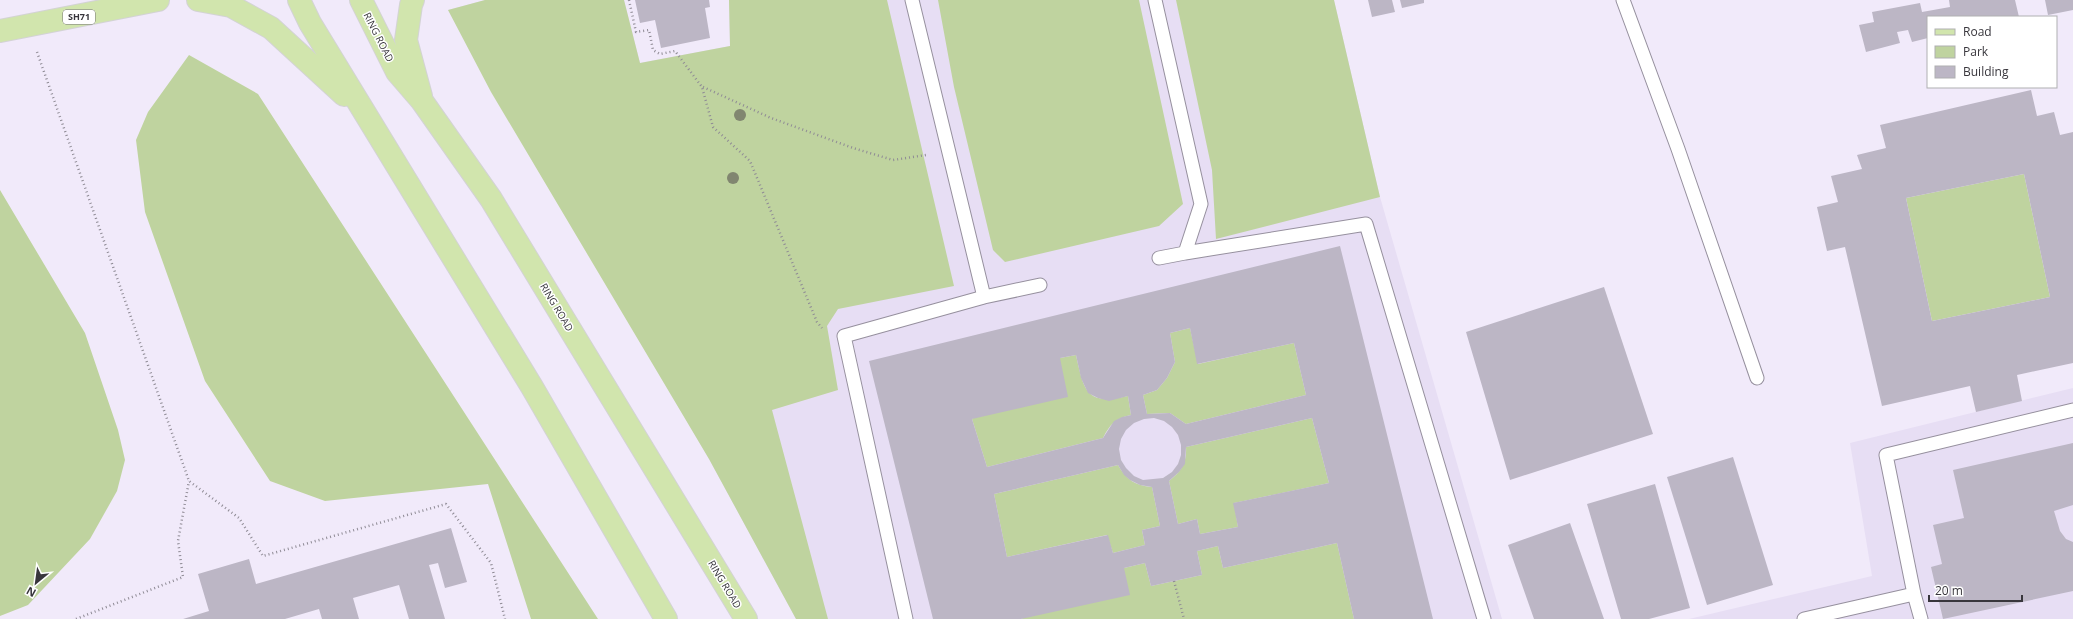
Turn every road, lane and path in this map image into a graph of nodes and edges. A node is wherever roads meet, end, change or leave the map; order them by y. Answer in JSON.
{"nodes":[{"id":1,"x":158,"y":0,"type":"edge"},
{"id":2,"x":198,"y":0,"type":"edge"},
{"id":3,"x":299,"y":0,"type":"edge"},
{"id":4,"x":361,"y":0,"type":"edge"},
{"id":5,"x":413,"y":0,"type":"edge"},
{"id":6,"x":629,"y":0,"type":"edge"},
{"id":7,"x":912,"y":0,"type":"edge"},
{"id":8,"x":1155,"y":0,"type":"edge"},
{"id":9,"x":1623,"y":0,"type":"edge"},
{"id":10,"x":28,"y":27,"type":"junction"},
{"id":11,"x":0,"y":32,"type":"edge"},
{"id":12,"x":702,"y":87,"type":"junction"},
{"id":13,"x":422,"y":100,"type":"junction"},
{"id":14,"x":370,"y":121,"type":"junction"},
{"id":15,"x":948,"y":151,"type":"junction"},
{"id":16,"x":1185,"y":253,"type":"junction"},
{"id":17,"x":1159,"y":258,"type":"dead end"},
{"id":18,"x":1040,"y":285,"type":"dead end"},
{"id":19,"x":984,"y":297,"type":"junction"},
{"id":20,"x":844,"y":336,"type":"junction"},
{"id":21,"x":1757,"y":378,"type":"dead end"},
{"id":22,"x":2073,"y":410,"type":"edge"},
{"id":23,"x":189,"y":481,"type":"junction"},
{"id":24,"x":1174,"y":581,"type":"dead end"},
{"id":25,"x":1914,"y":594,"type":"junction"},
{"id":26,"x":76,"y":619,"type":"edge"},
{"id":27,"x":505,"y":619,"type":"edge"},
{"id":28,"x":666,"y":619,"type":"edge"},
{"id":29,"x":746,"y":619,"type":"edge"},
{"id":30,"x":906,"y":619,"type":"edge"},
{"id":31,"x":1184,"y":619,"type":"edge"},
{"id":32,"x":1484,"y":619,"type":"edge"},
{"id":33,"x":1804,"y":619,"type":"edge"},
{"id":34,"x":1921,"y":619,"type":"edge"}],
"edges":[{"from":1,"to":10,"type":"main road","number":"SH71"},
{"from":2,"to":14,"type":"main road"},
{"from":3,"to":14,"type":"main road"},
{"from":4,"to":13,"type":"main road","name":"RING ROAD"},
{"from":5,"to":13,"type":"main road"},
{"from":6,"to":12,"type":"path"},
{"from":7,"to":15,"type":"lane"},
{"from":8,"to":16,"type":"lane"},
{"from":9,"to":21,"type":"lane"},
{"from":10,"to":11,"type":"main road","number":"SH71"},
{"from":10,"to":23,"type":"path"},
{"from":12,"to":15,"type":"path"},
{"from":12,"to":20,"type":"path"},
{"from":13,"to":29,"type":"main road","name":"RING ROAD"},
{"from":14,"to":28,"type":"main road"},
{"from":15,"to":19,"type":"lane"},
{"from":16,"to":17,"type":"lane"},
{"from":16,"to":32,"type":"lane"},
{"from":18,"to":19,"type":"lane"},
{"from":19,"to":20,"type":"lane"},
{"from":20,"to":30,"type":"lane"},
{"from":22,"to":25,"type":"lane"},
{"from":23,"to":26,"type":"path"},
{"from":23,"to":27,"type":"path"},
{"from":24,"to":31,"type":"path"},
{"from":25,"to":33,"type":"lane"},
{"from":25,"to":34,"type":"lane"}]}
